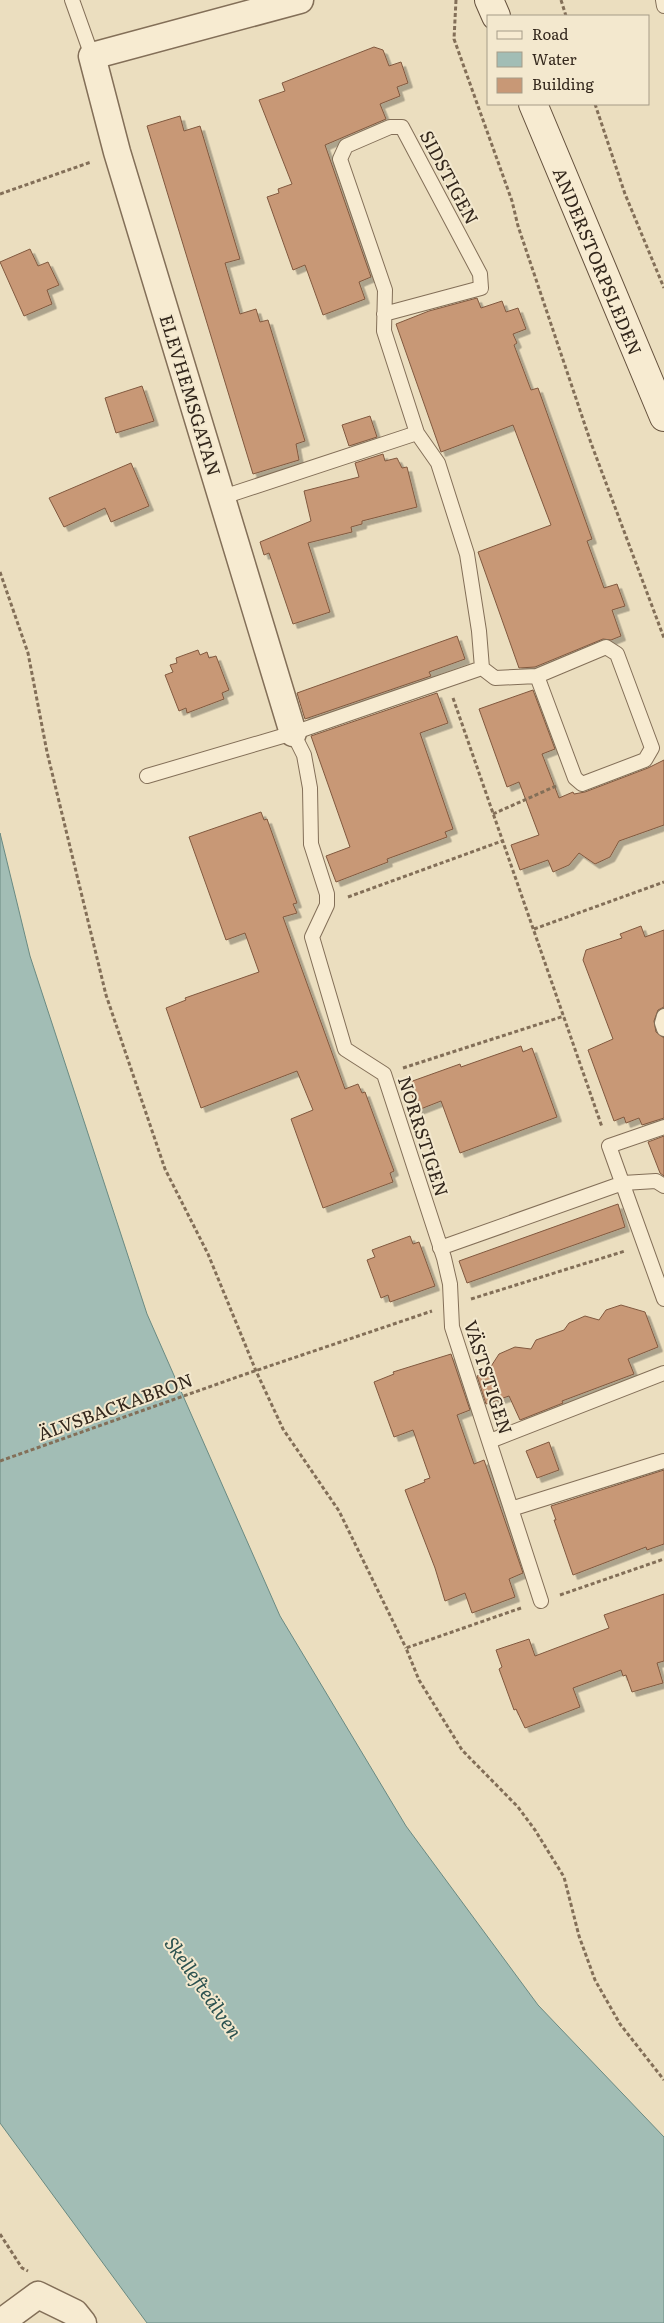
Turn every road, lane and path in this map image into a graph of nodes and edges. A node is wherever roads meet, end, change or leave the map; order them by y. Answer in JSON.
{"nodes":[{"id":1,"x":72,"y":0,"type":"edge"},
{"id":2,"x":300,"y":0,"type":"edge"},
{"id":3,"x":456,"y":0,"type":"edge"},
{"id":4,"x":489,"y":0,"type":"edge"},
{"id":5,"x":561,"y":0,"type":"edge"},
{"id":6,"x":663,"y":0,"type":"edge"},
{"id":7,"x":664,"y":6,"type":"edge"},
{"id":8,"x":496,"y":15,"type":"edge"},
{"id":9,"x":566,"y":15,"type":"edge"},
{"id":10,"x":92,"y":56,"type":"junction"},
{"id":11,"x":533,"y":105,"type":"edge"},
{"id":12,"x":595,"y":105,"type":"edge"},
{"id":13,"x":117,"y":152,"type":"junction"},
{"id":14,"x":0,"y":194,"type":"edge"},
{"id":15,"x":664,"y":288,"type":"edge"},
{"id":16,"x":384,"y":314,"type":"junction"},
{"id":17,"x":664,"y":417,"type":"edge"},
{"id":18,"x":417,"y":433,"type":"junction"},
{"id":19,"x":223,"y":497,"type":"junction"},
{"id":20,"x":0,"y":572,"type":"edge"},
{"id":21,"x":664,"y":638,"type":"edge"},
{"id":22,"x":482,"y":668,"type":"junction"},
{"id":23,"x":537,"y":676,"type":"junction"},
{"id":24,"x":447,"y":678,"type":"junction"},
{"id":25,"x":293,"y":733,"type":"junction"},
{"id":26,"x":147,"y":776,"type":"dead end"},
{"id":27,"x":574,"y":778,"type":"junction"},
{"id":28,"x":493,"y":814,"type":"junction"},
{"id":29,"x":502,"y":841,"type":"junction"},
{"id":30,"x":664,"y":882,"type":"edge"},
{"id":31,"x":327,"y":905,"type":"junction"},
{"id":32,"x":534,"y":929,"type":"junction"},
{"id":33,"x":564,"y":1016,"type":"junction"},
{"id":34,"x":664,"y":1016,"type":"edge"},
{"id":35,"x":664,"y":1029,"type":"edge"},
{"id":36,"x":384,"y":1074,"type":"junction"},
{"id":37,"x":664,"y":1127,"type":"edge"},
{"id":38,"x":609,"y":1146,"type":"junction"},
{"id":39,"x":623,"y":1183,"type":"junction"},
{"id":40,"x":664,"y":1186,"type":"edge"},
{"id":41,"x":432,"y":1226,"type":"joint"},
{"id":42,"x":440,"y":1248,"type":"junction"},
{"id":43,"x":664,"y":1298,"type":"edge"},
{"id":44,"x":664,"y":1373,"type":"edge"},
{"id":45,"x":240,"y":1376,"type":"dead end"},
{"id":46,"x":490,"y":1441,"type":"junction"},
{"id":47,"x":0,"y":1461,"type":"edge"},
{"id":48,"x":664,"y":1461,"type":"edge"},
{"id":49,"x":511,"y":1509,"type":"junction"},
{"id":50,"x":664,"y":1560,"type":"edge"},
{"id":51,"x":541,"y":1601,"type":"junction"},
{"id":52,"x":406,"y":1648,"type":"junction"},
{"id":53,"x":664,"y":2080,"type":"edge"},
{"id":54,"x":0,"y":2323,"type":"edge"},
{"id":55,"x":84,"y":2323,"type":"edge"}],
"edges":[{"from":1,"to":10,"type":"lane","name":"ELEVHEMSGATAN"},
{"from":2,"to":10,"type":"street"},
{"from":3,"to":21,"type":"path"},
{"from":4,"to":8,"type":"main road"},
{"from":5,"to":9,"type":"path"},
{"from":6,"to":7,"type":"lane"},
{"from":10,"to":13,"type":"street","name":"ELEVHEMSGATAN"},
{"from":11,"to":17,"type":"main road","name":"ANDERSTORPSLEDEN"},
{"from":12,"to":15,"type":"path"},
{"from":13,"to":14,"type":"path"},
{"from":13,"to":19,"type":"street","name":"ELEVHEMSGATAN"},
{"from":16,"to":16,"type":"lane","name":"SIDSTIGEN"},
{"from":16,"to":18,"type":"lane","name":"SIDSTIGEN"},
{"from":18,"to":19,"type":"lane"},
{"from":18,"to":22,"type":"lane","name":"SIDSTIGEN"},
{"from":19,"to":25,"type":"street","name":"ELEVHEMSGATAN"},
{"from":20,"to":52,"type":"path"},
{"from":22,"to":23,"type":"lane"},
{"from":22,"to":24,"type":"lane"},
{"from":23,"to":27,"type":"lane"},
{"from":23,"to":27,"type":"lane"},
{"from":24,"to":25,"type":"lane"},
{"from":24,"to":28,"type":"path"},
{"from":25,"to":26,"type":"lane"},
{"from":25,"to":31,"type":"lane"},
{"from":27,"to":28,"type":"path"},
{"from":28,"to":29,"type":"path"},
{"from":29,"to":31,"type":"path"},
{"from":29,"to":32,"type":"path"},
{"from":30,"to":32,"type":"path"},
{"from":31,"to":36,"type":"lane","name":"NORRSTIGEN"},
{"from":32,"to":33,"type":"path"},
{"from":33,"to":36,"type":"path"},
{"from":33,"to":38,"type":"path"},
{"from":34,"to":35,"type":"lane"},
{"from":36,"to":41,"type":"lane","name":"NORRSTIGEN"},
{"from":37,"to":38,"type":"lane"},
{"from":38,"to":39,"type":"lane"},
{"from":39,"to":40,"type":"lane"},
{"from":39,"to":42,"type":"lane"},
{"from":39,"to":43,"type":"lane"},
{"from":41,"to":42,"type":"lane","name":"VÄSTSTIGEN"},
{"from":42,"to":46,"type":"lane","name":"VÄSTSTIGEN"},
{"from":44,"to":46,"type":"lane"},
{"from":45,"to":47,"type":"path","name":"ÄLVSBACKABRON"},
{"from":46,"to":49,"type":"lane","name":"VÄSTSTIGEN"},
{"from":48,"to":49,"type":"lane"},
{"from":49,"to":51,"type":"lane","name":"VÄSTSTIGEN"},
{"from":50,"to":51,"type":"path"},
{"from":51,"to":52,"type":"path"},
{"from":52,"to":53,"type":"path"},
{"from":54,"to":55,"type":"street"}]}
